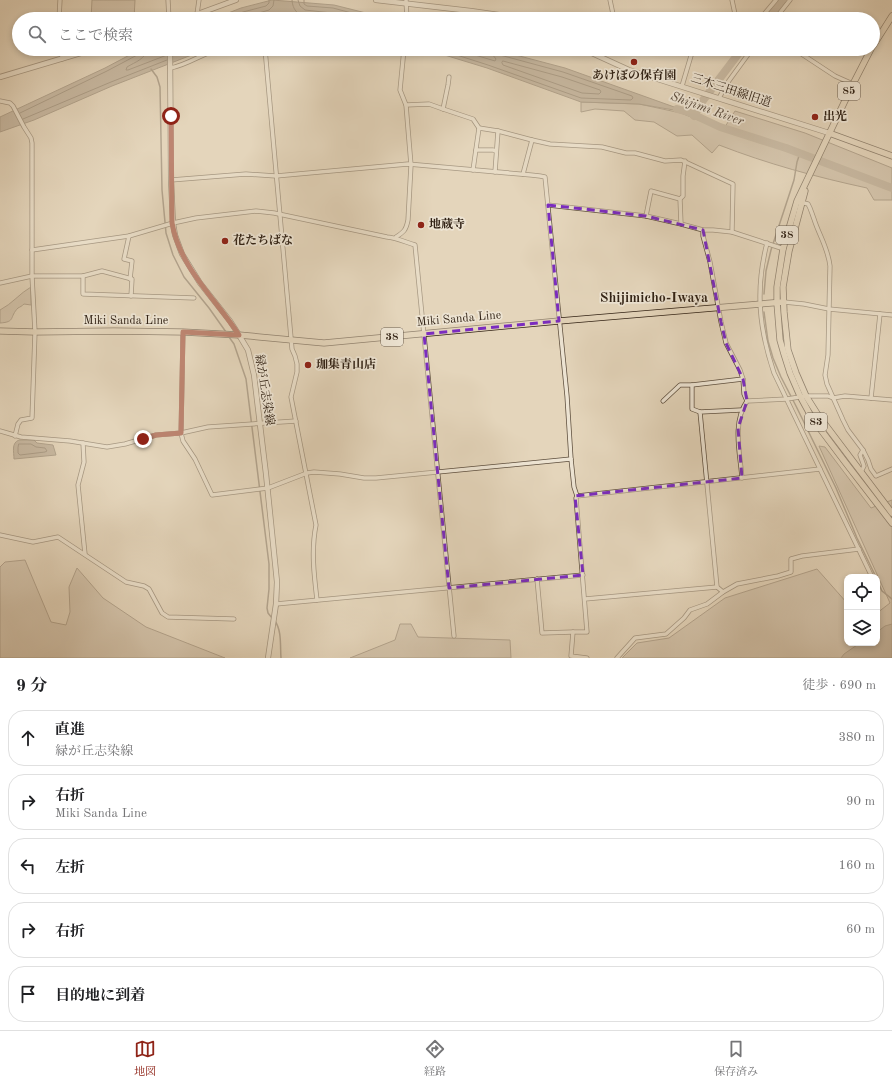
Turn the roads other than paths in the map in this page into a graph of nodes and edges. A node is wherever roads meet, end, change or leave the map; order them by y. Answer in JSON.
{"nodes":[{"id":1,"x":60,"y":0,"type":"edge"},
{"id":2,"x":168,"y":0,"type":"edge"},
{"id":3,"x":199,"y":0,"type":"edge"},
{"id":4,"x":236,"y":0,"type":"edge"},
{"id":5,"x":376,"y":0,"type":"edge"},
{"id":6,"x":610,"y":0,"type":"edge"},
{"id":7,"x":732,"y":0,"type":"edge"},
{"id":8,"x":776,"y":0,"type":"edge"},
{"id":9,"x":790,"y":0,"type":"edge"},
{"id":10,"x":406,"y":2,"type":"edge"},
{"id":11,"x":59,"y":12,"type":"edge"},
{"id":12,"x":169,"y":12,"type":"edge"},
{"id":13,"x":197,"y":12,"type":"edge"},
{"id":14,"x":203,"y":12,"type":"edge"},
{"id":15,"x":407,"y":12,"type":"edge"},
{"id":16,"x":478,"y":12,"type":"edge"},
{"id":17,"x":613,"y":12,"type":"edge"},
{"id":18,"x":735,"y":12,"type":"edge"},
{"id":19,"x":766,"y":12,"type":"edge"},
{"id":20,"x":781,"y":12,"type":"edge"},
{"id":21,"x":892,"y":16,"type":"edge"},
{"id":22,"x":880,"y":35,"type":"edge"},
{"id":23,"x":72,"y":56,"type":"edge"},
{"id":24,"x":170,"y":56,"type":"edge"},
{"id":25,"x":200,"y":56,"type":"edge"},
{"id":26,"x":266,"y":56,"type":"edge"},
{"id":27,"x":403,"y":56,"type":"edge"},
{"id":28,"x":599,"y":56,"type":"edge"},
{"id":29,"x":691,"y":56,"type":"edge"},
{"id":30,"x":747,"y":56,"type":"edge"},
{"id":31,"x":805,"y":56,"type":"edge"},
{"id":32,"x":867,"y":56,"type":"edge"},
{"id":33,"x":62,"y":59,"type":"joint"},
{"id":34,"x":170,"y":68,"type":"junction"},
{"id":35,"x":0,"y":77,"type":"edge"},
{"id":36,"x":448,"y":78,"type":"dead end"},
{"id":37,"x":853,"y":84,"type":"junction"},
{"id":38,"x":682,"y":86,"type":"junction"},
{"id":39,"x":719,"y":98,"type":"junction"},
{"id":40,"x":0,"y":101,"type":"edge"},
{"id":41,"x":406,"y":105,"type":"junction"},
{"id":42,"x":443,"y":109,"type":"junction"},
{"id":43,"x":479,"y":128,"type":"junction"},
{"id":44,"x":498,"y":131,"type":"junction"},
{"id":45,"x":829,"y":133,"type":"junction"},
{"id":46,"x":532,"y":140,"type":"junction"},
{"id":47,"x":476,"y":150,"type":"junction"},
{"id":48,"x":496,"y":152,"type":"junction"},
{"id":49,"x":892,"y":156,"type":"edge"},
{"id":50,"x":685,"y":161,"type":"junction"},
{"id":51,"x":411,"y":165,"type":"junction"},
{"id":52,"x":473,"y":170,"type":"junction"},
{"id":53,"x":495,"y":172,"type":"junction"},
{"id":54,"x":523,"y":174,"type":"junction"},
{"id":55,"x":276,"y":176,"type":"junction"},
{"id":56,"x":171,"y":180,"type":"junction"},
{"id":57,"x":680,"y":199,"type":"junction"},
{"id":58,"x":800,"y":202,"type":"junction"},
{"id":59,"x":548,"y":205,"type":"junction"},
{"id":60,"x":280,"y":215,"type":"junction"},
{"id":61,"x":646,"y":216,"type":"junction"},
{"id":62,"x":172,"y":223,"type":"junction"},
{"id":63,"x":681,"y":224,"type":"junction"},
{"id":64,"x":703,"y":230,"type":"junction"},
{"id":65,"x":732,"y":232,"type":"junction"},
{"id":66,"x":129,"y":236,"type":"junction"},
{"id":67,"x":396,"y":238,"type":"junction"},
{"id":68,"x":768,"y":243,"type":"junction"},
{"id":69,"x":32,"y":250,"type":"junction"},
{"id":70,"x":786,"y":250,"type":"junction"},
{"id":71,"x":32,"y":276,"type":"junction"},
{"id":72,"x":83,"y":276,"type":"junction"},
{"id":73,"x":130,"y":279,"type":"junction"},
{"id":74,"x":0,"y":283,"type":"edge"},
{"id":75,"x":132,"y":296,"type":"junction"},
{"id":76,"x":194,"y":298,"type":"dead end"},
{"id":77,"x":784,"y":302,"type":"junction"},
{"id":78,"x":777,"y":303,"type":"junction"},
{"id":79,"x":760,"y":304,"type":"junction"},
{"id":80,"x":718,"y":308,"type":"junction"},
{"id":81,"x":829,"y":309,"type":"junction"},
{"id":82,"x":880,"y":314,"type":"junction"},
{"id":83,"x":892,"y":315,"type":"edge"},
{"id":84,"x":559,"y":321,"type":"junction"},
{"id":85,"x":0,"y":331,"type":"edge"},
{"id":86,"x":35,"y":332,"type":"junction"},
{"id":87,"x":183,"y":332,"type":"junction"},
{"id":88,"x":424,"y":334,"type":"junction"},
{"id":89,"x":239,"y":335,"type":"junction"},
{"id":90,"x":291,"y":340,"type":"junction"},
{"id":91,"x":743,"y":379,"type":"junction"},
{"id":92,"x":692,"y":385,"type":"junction"},
{"id":93,"x":803,"y":396,"type":"junction"},
{"id":94,"x":833,"y":398,"type":"junction"},
{"id":95,"x":871,"y":398,"type":"junction"},
{"id":96,"x":787,"y":399,"type":"junction"},
{"id":97,"x":892,"y":400,"type":"edge"},
{"id":98,"x":663,"y":401,"type":"dead end"},
{"id":99,"x":747,"y":401,"type":"junction"},
{"id":100,"x":741,"y":410,"type":"junction"},
{"id":101,"x":700,"y":412,"type":"junction"},
{"id":102,"x":296,"y":421,"type":"junction"},
{"id":103,"x":260,"y":423,"type":"junction"},
{"id":104,"x":0,"y":431,"type":"edge"},
{"id":105,"x":181,"y":433,"type":"junction"},
{"id":106,"x":15,"y":436,"type":"junction"},
{"id":107,"x":84,"y":443,"type":"junction"},
{"id":108,"x":863,"y":450,"type":"junction"},
{"id":109,"x":571,"y":459,"type":"junction"},
{"id":110,"x":892,"y":468,"type":"edge"},
{"id":111,"x":820,"y":469,"type":"junction"},
{"id":112,"x":438,"y":471,"type":"junction"},
{"id":113,"x":860,"y":472,"type":"junction"},
{"id":114,"x":307,"y":473,"type":"junction"},
{"id":115,"x":742,"y":478,"type":"junction"},
{"id":116,"x":707,"y":482,"type":"junction"},
{"id":117,"x":268,"y":488,"type":"junction"},
{"id":118,"x":577,"y":496,"type":"junction"},
{"id":119,"x":892,"y":513,"type":"edge"},
{"id":120,"x":892,"y":523,"type":"edge"},
{"id":121,"x":0,"y":535,"type":"edge"},
{"id":122,"x":859,"y":548,"type":"junction"},
{"id":123,"x":85,"y":554,"type":"junction"},
{"id":124,"x":871,"y":574,"type":"edge"},
{"id":125,"x":582,"y":575,"type":"junction"},
{"id":126,"x":537,"y":580,"type":"junction"},
{"id":127,"x":717,"y":587,"type":"junction"},
{"id":128,"x":449,"y":588,"type":"junction"},
{"id":129,"x":723,"y":592,"type":"junction"},
{"id":130,"x":585,"y":599,"type":"junction"},
{"id":131,"x":317,"y":600,"type":"junction"},
{"id":132,"x":276,"y":604,"type":"junction"},
{"id":133,"x":234,"y":619,"type":"dead end"},
{"id":134,"x":573,"y":632,"type":"junction"},
{"id":135,"x":454,"y":636,"type":"dead end"},
{"id":136,"x":268,"y":658,"type":"edge"},
{"id":137,"x":587,"y":658,"type":"edge"},
{"id":138,"x":617,"y":658,"type":"edge"}],
"edges":[{"from":1,"to":11,"type":"street"},
{"from":2,"to":12,"type":"street"},
{"from":3,"to":13,"type":"street"},
{"from":4,"to":14,"type":"street"},
{"from":5,"to":10,"type":"street"},
{"from":6,"to":17,"type":"street"},
{"from":7,"to":18,"type":"street"},
{"from":8,"to":19,"type":"street"},
{"from":9,"to":20,"type":"street"},
{"from":10,"to":15,"type":"street"},
{"from":10,"to":16,"type":"street"},
{"from":21,"to":22,"type":"main road"},
{"from":23,"to":33,"type":"street"},
{"from":24,"to":34,"type":"street","name":"緑が丘志染線"},
{"from":25,"to":34,"type":"street"},
{"from":26,"to":55,"type":"street"},
{"from":27,"to":41,"type":"street"},
{"from":28,"to":38,"type":"street","name":"三木三田線旧道"},
{"from":29,"to":38,"type":"street"},
{"from":30,"to":39,"type":"street"},
{"from":31,"to":37,"type":"street"},
{"from":32,"to":37,"type":"main road","number":"85"},
{"from":33,"to":35,"type":"street"},
{"from":34,"to":56,"type":"street","name":"緑が丘志染線"},
{"from":36,"to":42,"type":"street"},
{"from":37,"to":45,"type":"main road","number":"85"},
{"from":38,"to":39,"type":"street","name":"三木三田線旧道"},
{"from":39,"to":45,"type":"street","name":"三木三田線旧道"},
{"from":40,"to":69,"type":"street"},
{"from":41,"to":42,"type":"street"},
{"from":41,"to":51,"type":"street"},
{"from":42,"to":43,"type":"street"},
{"from":43,"to":44,"type":"street"},
{"from":43,"to":47,"type":"street"},
{"from":44,"to":46,"type":"street"},
{"from":44,"to":48,"type":"street"},
{"from":45,"to":49,"type":"main road"},
{"from":45,"to":58,"type":"main road","number":"38"},
{"from":46,"to":50,"type":"street"},
{"from":46,"to":54,"type":"street"},
{"from":47,"to":48,"type":"street"},
{"from":47,"to":52,"type":"street"},
{"from":48,"to":53,"type":"street"},
{"from":50,"to":57,"type":"street"},
{"from":50,"to":65,"type":"street"},
{"from":51,"to":52,"type":"street"},
{"from":51,"to":55,"type":"street"},
{"from":51,"to":67,"type":"street"},
{"from":52,"to":53,"type":"street"},
{"from":53,"to":54,"type":"street"},
{"from":54,"to":59,"type":"street"},
{"from":55,"to":56,"type":"street"},
{"from":55,"to":60,"type":"street"},
{"from":56,"to":62,"type":"street","name":"緑が丘志染線"},
{"from":57,"to":61,"type":"street"},
{"from":57,"to":63,"type":"street"},
{"from":58,"to":70,"type":"main road","number":"38"},
{"from":58,"to":81,"type":"street"},
{"from":59,"to":61,"type":"street"},
{"from":59,"to":84,"type":"street"},
{"from":60,"to":62,"type":"street"},
{"from":60,"to":67,"type":"street"},
{"from":60,"to":90,"type":"street"},
{"from":61,"to":63,"type":"street"},
{"from":62,"to":66,"type":"street"},
{"from":62,"to":89,"type":"street","name":"緑が丘志染線"},
{"from":63,"to":64,"type":"street"},
{"from":64,"to":65,"type":"street"},
{"from":64,"to":80,"type":"street"},
{"from":65,"to":68,"type":"street"},
{"from":66,"to":69,"type":"street"},
{"from":66,"to":73,"type":"street"},
{"from":67,"to":88,"type":"street"},
{"from":68,"to":70,"type":"street"},
{"from":68,"to":79,"type":"street"},
{"from":69,"to":71,"type":"street"},
{"from":70,"to":77,"type":"main road","number":"38"},
{"from":70,"to":78,"type":"main road","number":"38"},
{"from":71,"to":72,"type":"street"},
{"from":71,"to":74,"type":"street"},
{"from":71,"to":86,"type":"street"},
{"from":72,"to":73,"type":"street"},
{"from":72,"to":75,"type":"street"},
{"from":73,"to":75,"type":"street"},
{"from":75,"to":76,"type":"street"},
{"from":77,"to":78,"type":"main road","name":"Miki Sanda Line","number":"38"},
{"from":77,"to":81,"type":"street"},
{"from":77,"to":93,"type":"main road","number":"83"},
{"from":78,"to":79,"type":"main road","name":"Miki Sanda Line","number":"38"},
{"from":78,"to":93,"type":"main road","number":"83"},
{"from":79,"to":80,"type":"main road","name":"Miki Sanda Line","number":"38"},
{"from":79,"to":96,"type":"street"},
{"from":80,"to":84,"type":"main road","name":"Miki Sanda Line","number":"38"},
{"from":80,"to":91,"type":"street"},
{"from":81,"to":82,"type":"street"},
{"from":81,"to":94,"type":"street"},
{"from":82,"to":83,"type":"street"},
{"from":82,"to":95,"type":"street"},
{"from":84,"to":88,"type":"main road","name":"Miki Sanda Line","number":"38"},
{"from":84,"to":109,"type":"street"},
{"from":85,"to":86,"type":"main road","name":"Miki Sanda Line","number":"38"},
{"from":86,"to":87,"type":"main road","name":"Miki Sanda Line","number":"38"},
{"from":86,"to":106,"type":"street"},
{"from":87,"to":89,"type":"main road","name":"Miki Sanda Line","number":"38"},
{"from":87,"to":105,"type":"street"},
{"from":88,"to":90,"type":"main road","name":"Miki Sanda Line","number":"38"},
{"from":88,"to":112,"type":"street"},
{"from":89,"to":90,"type":"main road","name":"Miki Sanda Line","number":"38"},
{"from":89,"to":103,"type":"street","name":"緑が丘志染線"},
{"from":90,"to":102,"type":"street"},
{"from":91,"to":92,"type":"street"},
{"from":91,"to":99,"type":"street"},
{"from":92,"to":98,"type":"street"},
{"from":92,"to":101,"type":"street"},
{"from":93,"to":94,"type":"street"},
{"from":93,"to":96,"type":"street"},
{"from":93,"to":113,"type":"main road","number":"83"},
{"from":93,"to":120,"type":"main road","number":"83"},
{"from":94,"to":95,"type":"street"},
{"from":94,"to":108,"type":"street"},
{"from":95,"to":97,"type":"street"},
{"from":96,"to":99,"type":"street"},
{"from":96,"to":111,"type":"street"},
{"from":99,"to":100,"type":"street"},
{"from":100,"to":101,"type":"street"},
{"from":100,"to":115,"type":"street"},
{"from":101,"to":116,"type":"street"},
{"from":102,"to":103,"type":"street"},
{"from":102,"to":114,"type":"street"},
{"from":103,"to":105,"type":"street"},
{"from":103,"to":117,"type":"street","name":"緑が丘志染線"},
{"from":104,"to":106,"type":"street"},
{"from":105,"to":107,"type":"street"},
{"from":105,"to":117,"type":"street"},
{"from":106,"to":107,"type":"street"},
{"from":107,"to":123,"type":"street"},
{"from":108,"to":110,"type":"street"},
{"from":108,"to":113,"type":"street"},
{"from":109,"to":112,"type":"street"},
{"from":109,"to":118,"type":"street"},
{"from":111,"to":115,"type":"street"},
{"from":111,"to":122,"type":"street"},
{"from":112,"to":114,"type":"street"},
{"from":112,"to":128,"type":"street"},
{"from":113,"to":119,"type":"main road","number":"83"},
{"from":114,"to":117,"type":"street"},
{"from":114,"to":131,"type":"street"},
{"from":115,"to":116,"type":"street"},
{"from":116,"to":118,"type":"street"},
{"from":116,"to":127,"type":"street"},
{"from":117,"to":132,"type":"street","name":"緑が丘志染線"},
{"from":118,"to":125,"type":"street"},
{"from":121,"to":123,"type":"street"},
{"from":122,"to":124,"type":"street"},
{"from":122,"to":129,"type":"street"},
{"from":123,"to":133,"type":"street"},
{"from":125,"to":126,"type":"street"},
{"from":125,"to":130,"type":"street"},
{"from":126,"to":128,"type":"street"},
{"from":126,"to":134,"type":"street"},
{"from":127,"to":129,"type":"street"},
{"from":127,"to":130,"type":"street"},
{"from":128,"to":131,"type":"street"},
{"from":128,"to":135,"type":"street"},
{"from":129,"to":138,"type":"street"},
{"from":130,"to":134,"type":"street"},
{"from":131,"to":132,"type":"street"},
{"from":132,"to":136,"type":"street","name":"緑が丘志染線"},
{"from":134,"to":137,"type":"street"}]}
